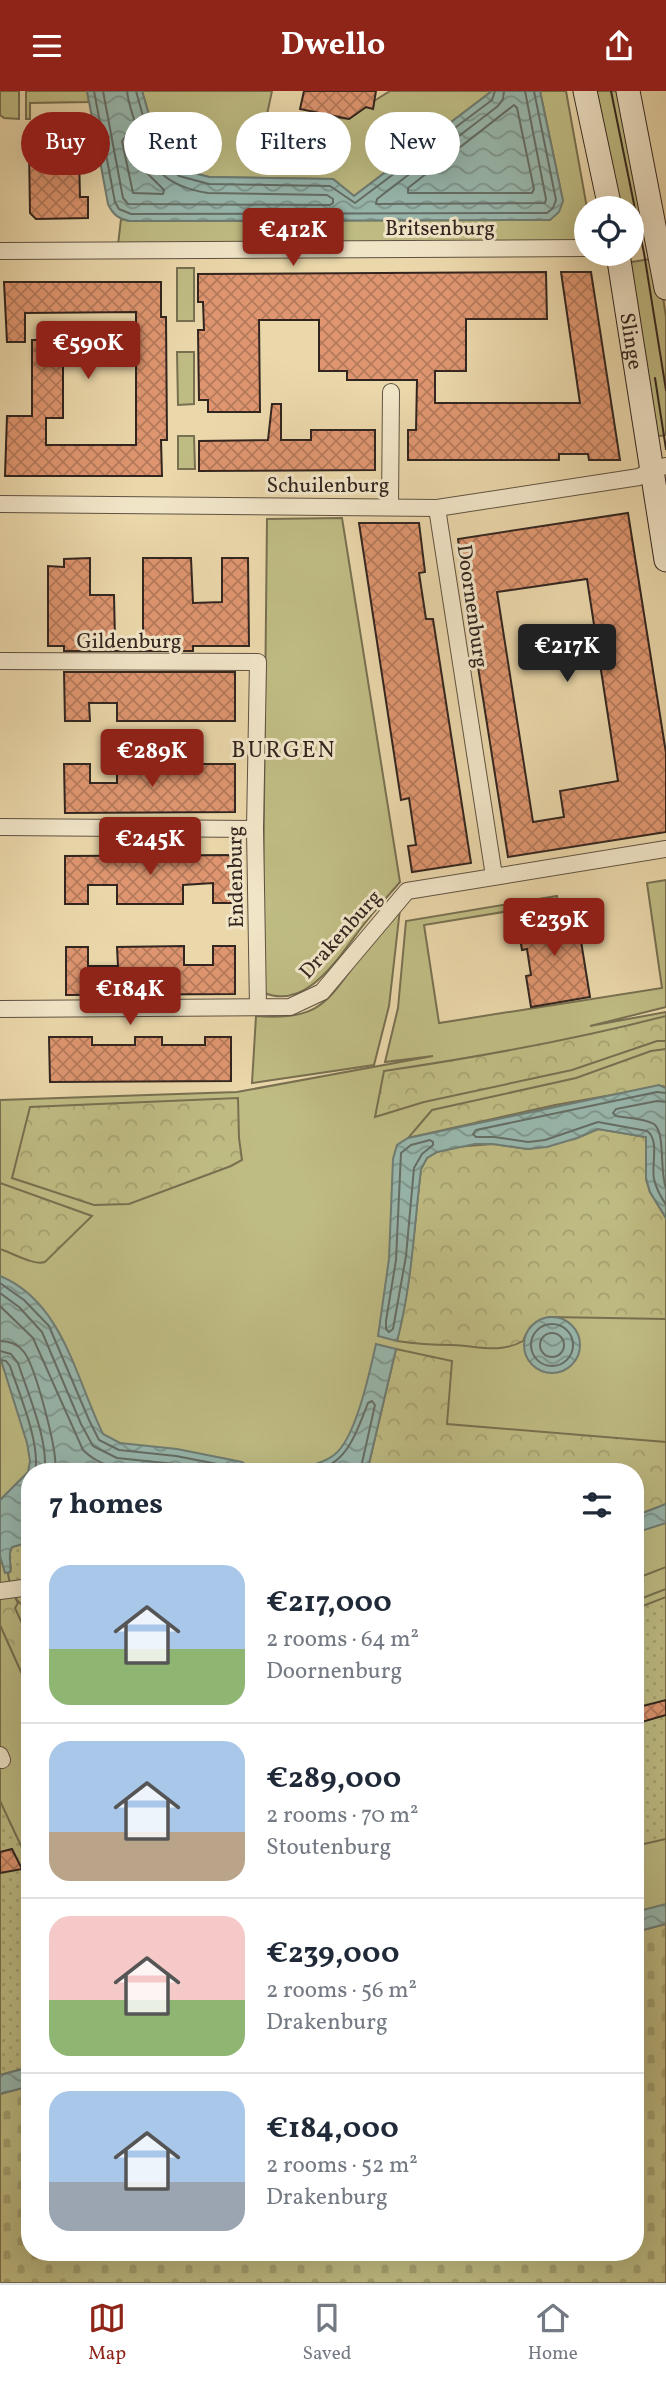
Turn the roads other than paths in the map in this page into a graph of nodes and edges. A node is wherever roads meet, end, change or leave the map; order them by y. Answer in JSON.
{"nodes":[{"id":1,"x":585,"y":91,"type":"edge"},
{"id":2,"x":628,"y":91,"type":"edge"},
{"id":3,"x":607,"y":196,"type":"edge"},
{"id":4,"x":662,"y":234,"type":"edge"},
{"id":5,"x":574,"y":248,"type":"edge"},
{"id":6,"x":0,"y":251,"type":"edge"},
{"id":7,"x":620,"y":266,"type":"edge"},
{"id":8,"x":666,"y":288,"type":"edge"},
{"id":9,"x":391,"y":392,"type":"dead end"},
{"id":10,"x":659,"y":468,"type":"edge"},
{"id":11,"x":0,"y":504,"type":"edge"},
{"id":12,"x":390,"y":506,"type":"junction"},
{"id":13,"x":437,"y":508,"type":"junction"},
{"id":14,"x":666,"y":560,"type":"edge"},
{"id":15,"x":0,"y":661,"type":"edge"},
{"id":16,"x":258,"y":662,"type":"joint"},
{"id":17,"x":0,"y":827,"type":"edge"},
{"id":18,"x":255,"y":829,"type":"junction"},
{"id":19,"x":666,"y":849,"type":"edge"},
{"id":20,"x":494,"y":876,"type":"junction"},
{"id":21,"x":258,"y":1007,"type":"junction"},
{"id":22,"x":0,"y":1009,"type":"edge"},
{"id":23,"x":21,"y":1588,"type":"edge"},
{"id":24,"x":0,"y":1591,"type":"edge"}],
"edges":[{"from":1,"to":3,"type":"main road"},
{"from":2,"to":4,"type":"main road"},
{"from":4,"to":8,"type":"main road"},
{"from":5,"to":6,"type":"street","name":"Britsenburg"},
{"from":7,"to":10,"type":"main road","name":"Slinge"},
{"from":9,"to":12,"type":"street"},
{"from":10,"to":13,"type":"street","name":"Schuilenburg"},
{"from":10,"to":14,"type":"main road","name":"Slinge"},
{"from":11,"to":12,"type":"street","name":"Schuilenburg"},
{"from":12,"to":13,"type":"street","name":"Schuilenburg"},
{"from":13,"to":20,"type":"street","name":"Doornenburg"},
{"from":15,"to":16,"type":"street","name":"Gildenburg"},
{"from":16,"to":18,"type":"street","name":"Endenburg"},
{"from":17,"to":18,"type":"street"},
{"from":18,"to":21,"type":"street","name":"Endenburg"},
{"from":19,"to":20,"type":"street","name":"Drakenburg"},
{"from":20,"to":21,"type":"street","name":"Drakenburg"},
{"from":21,"to":22,"type":"street","name":"Drakenburg"},
{"from":23,"to":24,"type":"street"}]}
